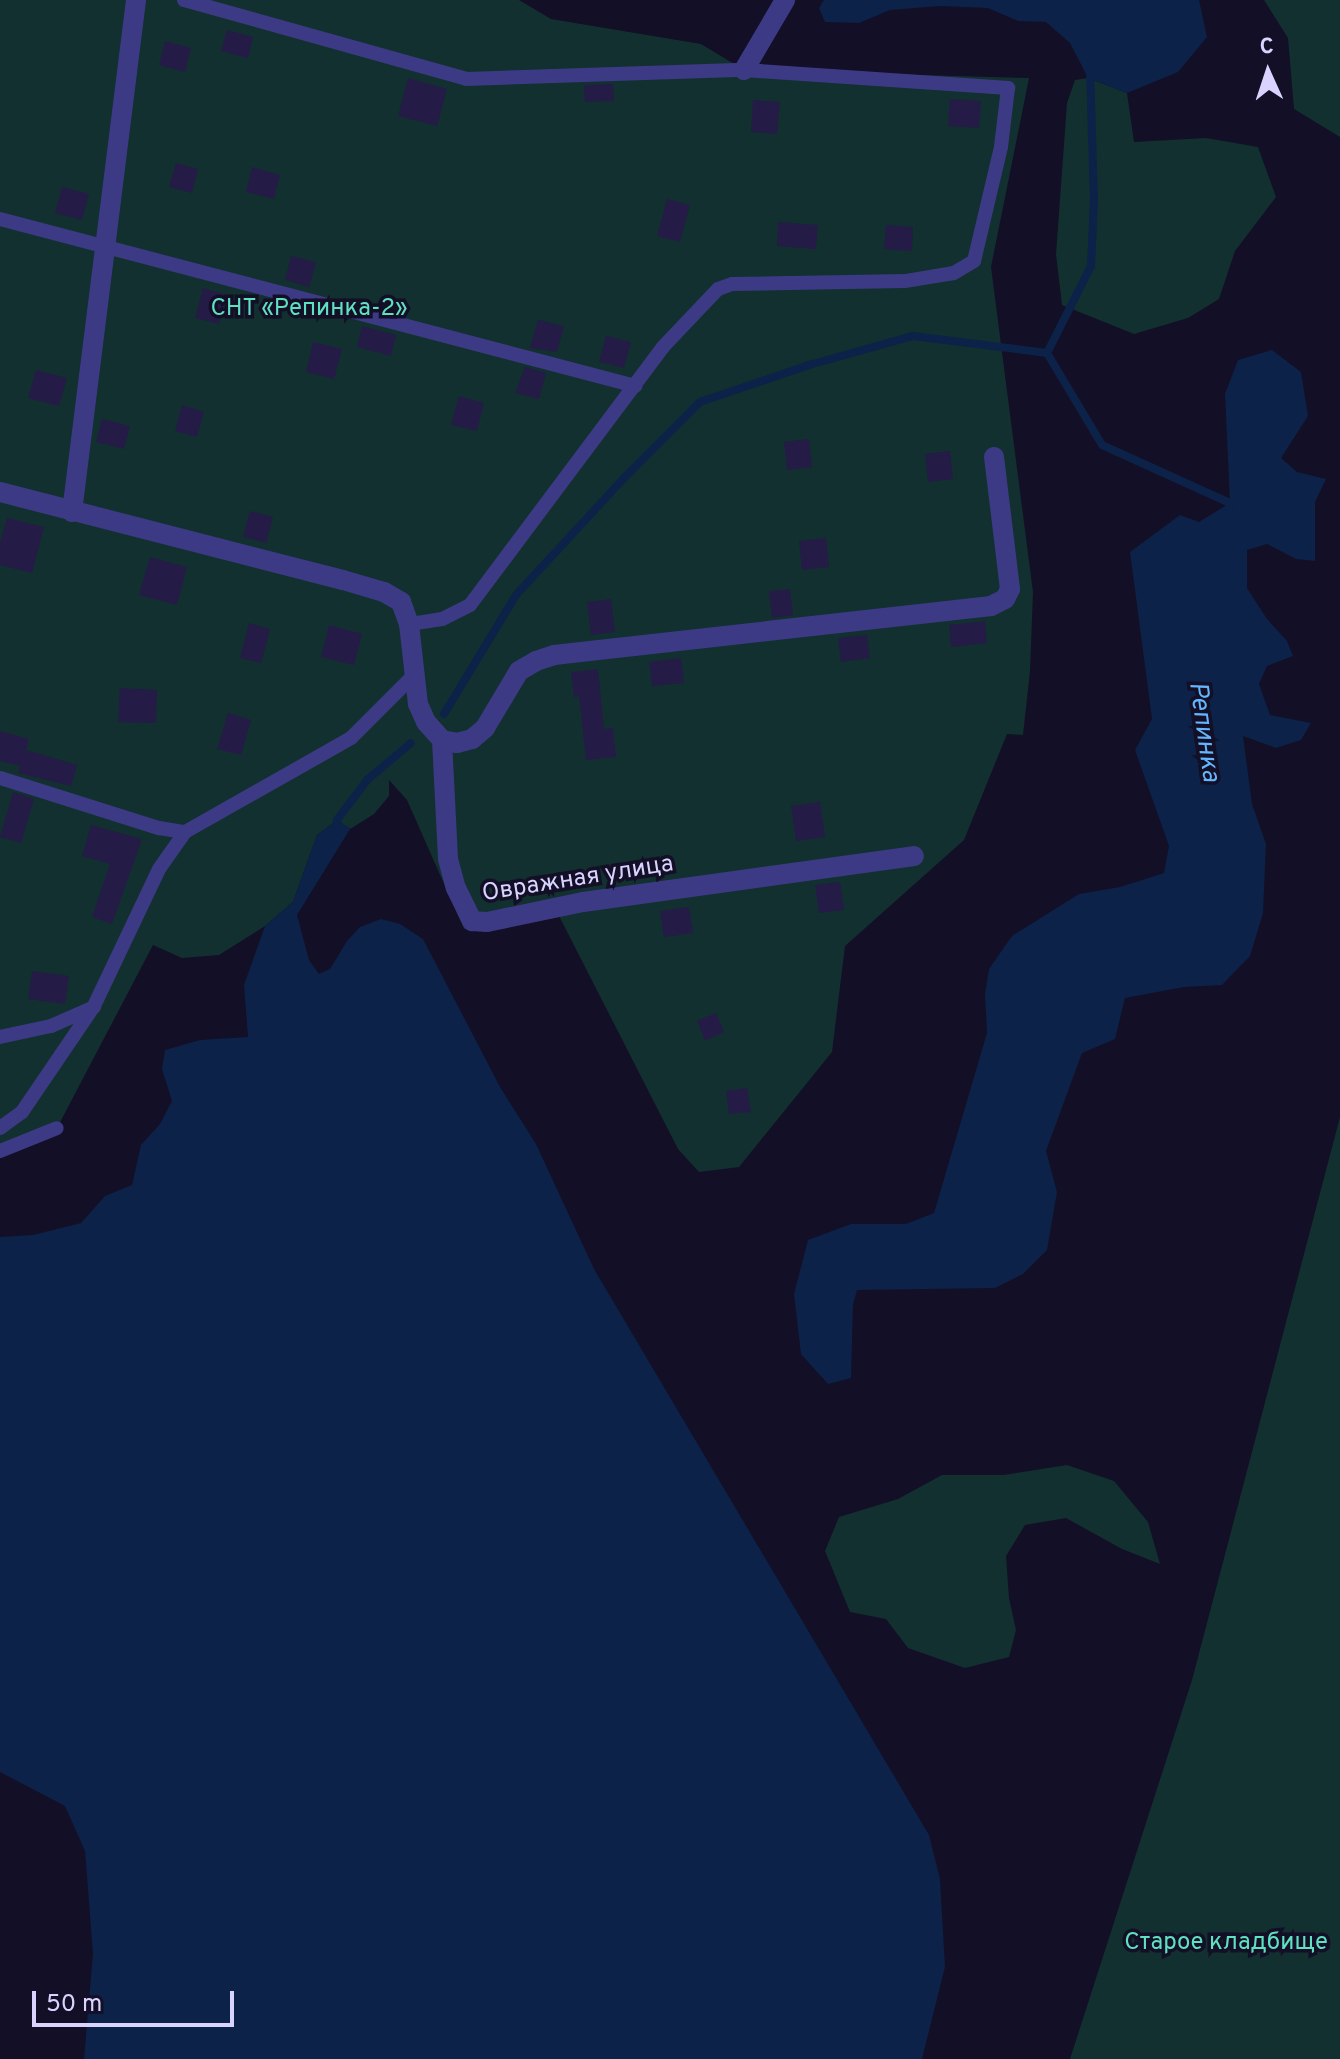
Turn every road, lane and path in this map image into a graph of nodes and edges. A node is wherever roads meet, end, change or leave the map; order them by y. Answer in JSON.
{"nodes":[{"id":1,"x":136,"y":0,"type":"edge"},
{"id":2,"x":184,"y":0,"type":"edge"},
{"id":3,"x":785,"y":0,"type":"edge"},
{"id":4,"x":744,"y":70,"type":"junction"},
{"id":5,"x":0,"y":219,"type":"edge"},
{"id":6,"x":103,"y":247,"type":"junction"},
{"id":7,"x":635,"y":386,"type":"junction"},
{"id":8,"x":994,"y":457,"type":"dead end"},
{"id":9,"x":0,"y":492,"type":"edge"},
{"id":10,"x":72,"y":512,"type":"junction"},
{"id":11,"x":409,"y":624,"type":"junction"},
{"id":12,"x":417,"y":672,"type":"junction"},
{"id":13,"x":442,"y":740,"type":"junction"},
{"id":14,"x":0,"y":778,"type":"edge"},
{"id":15,"x":185,"y":832,"type":"junction"},
{"id":16,"x":914,"y":856,"type":"dead end"},
{"id":17,"x":94,"y":1006,"type":"junction"},
{"id":18,"x":0,"y":1037,"type":"edge"},
{"id":19,"x":0,"y":1128,"type":"edge"},
{"id":20,"x":57,"y":1128,"type":"dead end"},
{"id":21,"x":0,"y":1151,"type":"edge"}],
"edges":[{"from":1,"to":6,"type":"street"},
{"from":2,"to":4,"type":"lane"},
{"from":3,"to":4,"type":"street"},
{"from":4,"to":7,"type":"lane"},
{"from":5,"to":6,"type":"lane"},
{"from":6,"to":7,"type":"lane"},
{"from":6,"to":10,"type":"street"},
{"from":7,"to":11,"type":"lane"},
{"from":8,"to":13,"type":"street"},
{"from":9,"to":10,"type":"street"},
{"from":10,"to":11,"type":"street"},
{"from":11,"to":12,"type":"street"},
{"from":12,"to":13,"type":"street"},
{"from":12,"to":15,"type":"lane"},
{"from":13,"to":16,"type":"street","name":"Овражная улица"},
{"from":14,"to":15,"type":"lane"},
{"from":15,"to":17,"type":"lane"},
{"from":17,"to":18,"type":"lane"},
{"from":17,"to":19,"type":"lane"},
{"from":20,"to":21,"type":"lane"}]}
